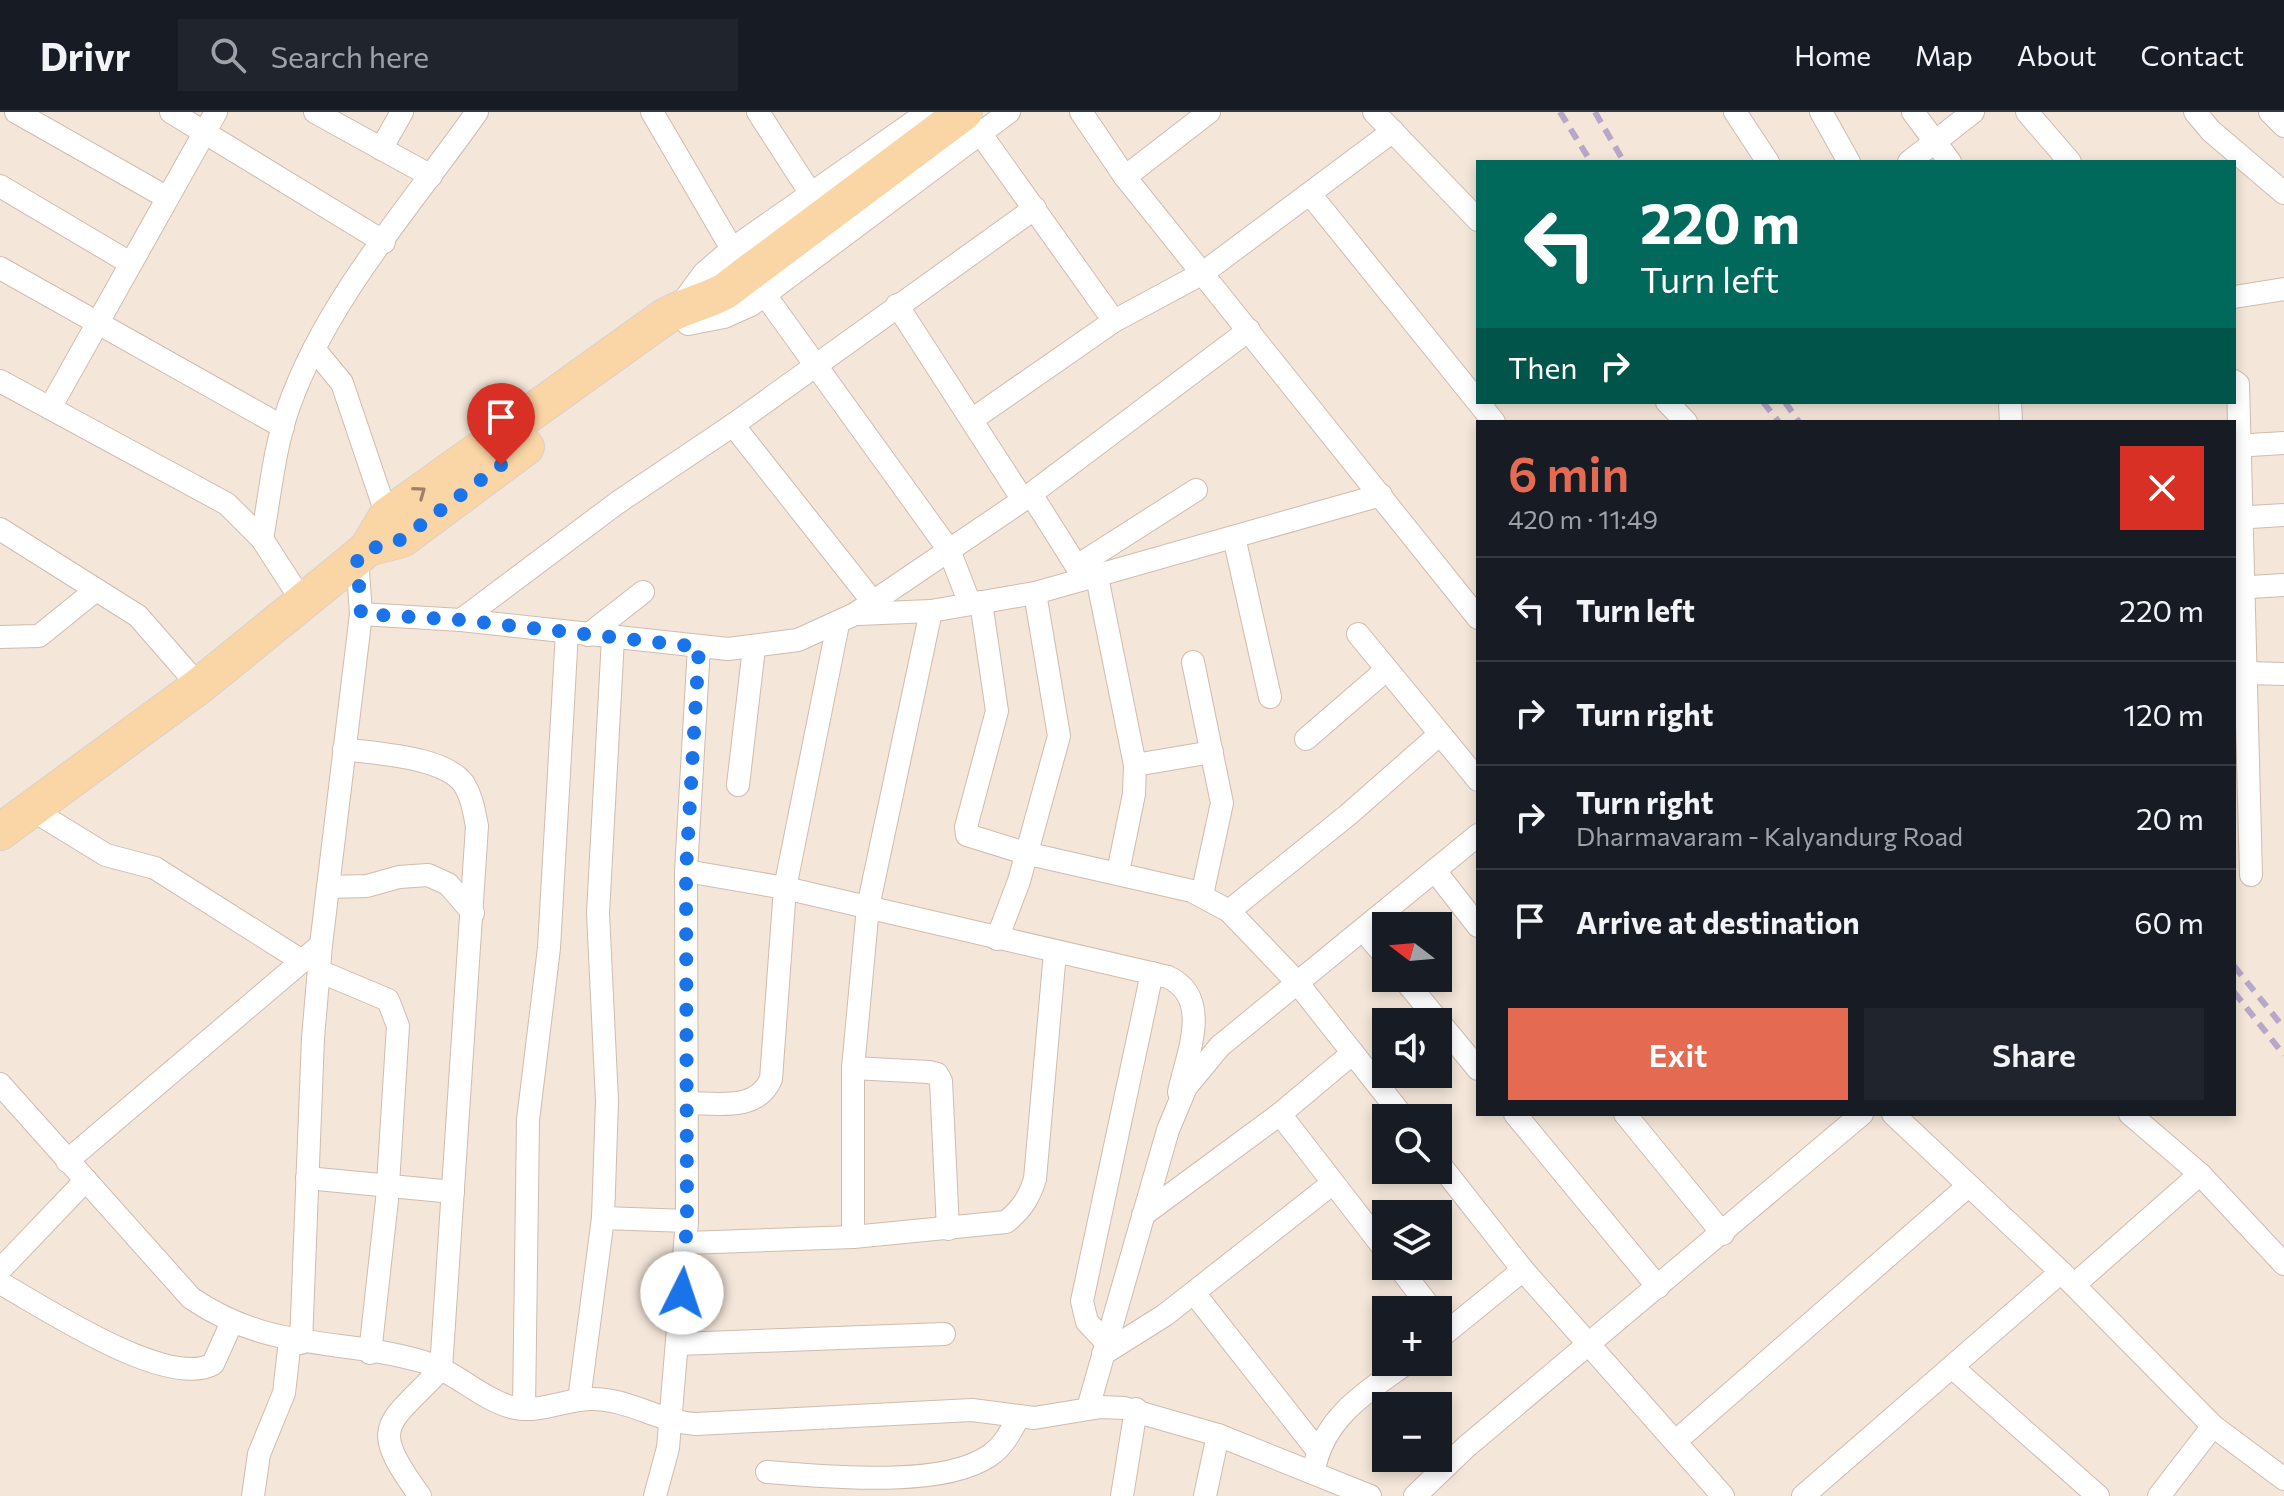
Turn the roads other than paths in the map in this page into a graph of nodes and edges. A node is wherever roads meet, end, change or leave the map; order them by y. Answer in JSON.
{"nodes":[{"id":1,"x":16,"y":112,"type":"edge"},
{"id":2,"x":171,"y":112,"type":"edge"},
{"id":3,"x":216,"y":112,"type":"edge"},
{"id":4,"x":315,"y":112,"type":"edge"},
{"id":5,"x":402,"y":112,"type":"edge"},
{"id":6,"x":477,"y":112,"type":"edge"},
{"id":7,"x":652,"y":112,"type":"edge"},
{"id":8,"x":758,"y":112,"type":"edge"},
{"id":9,"x":928,"y":112,"type":"edge"},
{"id":10,"x":1009,"y":112,"type":"edge"},
{"id":11,"x":1081,"y":112,"type":"edge"},
{"id":12,"x":1209,"y":112,"type":"edge"},
{"id":13,"x":1374,"y":112,"type":"edge"},
{"id":14,"x":1735,"y":112,"type":"edge"},
{"id":15,"x":1821,"y":112,"type":"edge"},
{"id":16,"x":1913,"y":112,"type":"edge"},
{"id":17,"x":1973,"y":112,"type":"edge"},
{"id":18,"x":2027,"y":112,"type":"edge"},
{"id":19,"x":2195,"y":112,"type":"edge"},
{"id":20,"x":2270,"y":112,"type":"edge"},
{"id":21,"x":972,"y":122,"type":"edge"},
{"id":22,"x":2284,"y":126,"type":"edge"},
{"id":23,"x":1393,"y":131,"type":"junction"},
{"id":24,"x":204,"y":132,"type":"junction"},
{"id":25,"x":1935,"y":142,"type":"junction"},
{"id":26,"x":381,"y":149,"type":"junction"},
{"id":27,"x":1767,"y":160,"type":"edge"},
{"id":28,"x":1848,"y":160,"type":"edge"},
{"id":29,"x":1912,"y":160,"type":"edge"},
{"id":30,"x":1948,"y":160,"type":"edge"},
{"id":31,"x":2068,"y":160,"type":"edge"},
{"id":32,"x":431,"y":176,"type":"junction"},
{"id":33,"x":1125,"y":177,"type":"junction"},
{"id":34,"x":0,"y":186,"type":"edge"},
{"id":35,"x":809,"y":191,"type":"junction"},
{"id":36,"x":2284,"y":193,"type":"edge"},
{"id":37,"x":1310,"y":194,"type":"junction"},
{"id":38,"x":166,"y":197,"type":"junction"},
{"id":39,"x":1035,"y":208,"type":"junction"},
{"id":40,"x":1476,"y":218,"type":"edge"},
{"id":41,"x":384,"y":242,"type":"junction"},
{"id":42,"x":732,"y":249,"type":"junction"},
{"id":43,"x":130,"y":263,"type":"junction"},
{"id":44,"x":0,"y":268,"type":"edge"},
{"id":45,"x":1203,"y":273,"type":"junction"},
{"id":46,"x":2284,"y":289,"type":"edge"},
{"id":47,"x":765,"y":295,"type":"junction"},
{"id":48,"x":2236,"y":297,"type":"edge"},
{"id":49,"x":897,"y":305,"type":"junction"},
{"id":50,"x":699,"y":306,"type":"junction"},
{"id":51,"x":1114,"y":321,"type":"junction"},
{"id":52,"x":96,"y":323,"type":"junction"},
{"id":53,"x":1249,"y":330,"type":"junction"},
{"id":54,"x":314,"y":349,"type":"junction"},
{"id":55,"x":817,"y":364,"type":"junction"},
{"id":56,"x":0,"y":381,"type":"edge"},
{"id":57,"x":2236,"y":382,"type":"edge"},
{"id":58,"x":1476,"y":400,"type":"edge"},
{"id":59,"x":1479,"y":404,"type":"edge"},
{"id":60,"x":1669,"y":404,"type":"edge"},
{"id":61,"x":50,"y":408,"type":"junction"},
{"id":62,"x":973,"y":419,"type":"junction"},
{"id":63,"x":1492,"y":420,"type":"edge"},
{"id":64,"x":1684,"y":420,"type":"edge"},
{"id":65,"x":733,"y":425,"type":"junction"},
{"id":66,"x":283,"y":427,"type":"junction"},
{"id":67,"x":2284,"y":443,"type":"edge"},
{"id":68,"x":2236,"y":446,"type":"edge"},
{"id":69,"x":1196,"y":490,"type":"dead end"},
{"id":70,"x":1381,"y":495,"type":"junction"},
{"id":71,"x":1027,"y":497,"type":"junction"},
{"id":72,"x":2284,"y":515,"type":"edge"},
{"id":73,"x":387,"y":516,"type":"junction"},
{"id":74,"x":2238,"y":518,"type":"edge"},
{"id":75,"x":0,"y":529,"type":"edge"},
{"id":76,"x":1234,"y":537,"type":"junction"},
{"id":77,"x":262,"y":539,"type":"junction"},
{"id":78,"x":949,"y":550,"type":"junction"},
{"id":79,"x":362,"y":552,"type":"junction"},
{"id":80,"x":1086,"y":575,"type":"junction"},
{"id":81,"x":2284,"y":585,"type":"edge"},
{"id":82,"x":2239,"y":588,"type":"edge"},
{"id":83,"x":96,"y":590,"type":"junction"},
{"id":84,"x":643,"y":592,"type":"dead end"},
{"id":85,"x":1035,"y":593,"type":"junction"},
{"id":86,"x":302,"y":601,"type":"junction"},
{"id":87,"x":976,"y":603,"type":"junction"},
{"id":88,"x":931,"y":611,"type":"junction"},
{"id":89,"x":361,"y":614,"type":"junction"},
{"id":90,"x":855,"y":614,"type":"junction"},
{"id":91,"x":1476,"y":615,"type":"edge"},
{"id":92,"x":461,"y":620,"type":"junction"},
{"id":93,"x":577,"y":633,"type":"junction"},
{"id":94,"x":1358,"y":634,"type":"dead end"},
{"id":95,"x":0,"y":637,"type":"edge"},
{"id":96,"x":613,"y":638,"type":"junction"},
{"id":97,"x":699,"y":647,"type":"junction"},
{"id":98,"x":754,"y":648,"type":"junction"},
{"id":99,"x":1193,"y":662,"type":"dead end"},
{"id":100,"x":1386,"y":670,"type":"junction"},
{"id":101,"x":2284,"y":674,"type":"edge"},
{"id":102,"x":199,"y":686,"type":"junction"},
{"id":103,"x":2243,"y":687,"type":"edge"},
{"id":104,"x":1270,"y":697,"type":"dead end"},
{"id":105,"x":1440,"y":734,"type":"junction"},
{"id":106,"x":1306,"y":739,"type":"dead end"},
{"id":107,"x":344,"y":749,"type":"junction"},
{"id":108,"x":1212,"y":752,"type":"junction"},
{"id":109,"x":1135,"y":765,"type":"junction"},
{"id":110,"x":1476,"y":778,"type":"edge"},
{"id":111,"x":738,"y":785,"type":"dead end"},
{"id":112,"x":31,"y":809,"type":"junction"},
{"id":113,"x":0,"y":832,"type":"edge"},
{"id":114,"x":1476,"y":837,"type":"edge"},
{"id":115,"x":1025,"y":853,"type":"junction"},
{"id":116,"x":686,"y":871,"type":"junction"},
{"id":117,"x":1435,"y":871,"type":"junction"},
{"id":118,"x":1118,"y":872,"type":"junction"},
{"id":119,"x":2251,"y":875,"type":"dead end"},
{"id":120,"x":328,"y":887,"type":"junction"},
{"id":121,"x":785,"y":888,"type":"junction"},
{"id":122,"x":1202,"y":895,"type":"junction"},
{"id":123,"x":868,"y":907,"type":"junction"},
{"id":124,"x":1229,"y":911,"type":"junction"},
{"id":125,"x":473,"y":913,"type":"junction"},
{"id":126,"x":1476,"y":923,"type":"edge"},
{"id":127,"x":1363,"y":930,"type":"junction"},
{"id":128,"x":997,"y":939,"type":"junction"},
{"id":129,"x":1372,"y":941,"type":"edge"},
{"id":130,"x":1055,"y":952,"type":"junction"},
{"id":131,"x":310,"y":966,"type":"junction"},
{"id":132,"x":1152,"y":973,"type":"junction"},
{"id":133,"x":1296,"y":981,"type":"junction"},
{"id":134,"x":1415,"y":992,"type":"edge"},
{"id":135,"x":1353,"y":1053,"type":"junction"},
{"id":136,"x":1476,"y":1067,"type":"edge"},
{"id":137,"x":853,"y":1068,"type":"junction"},
{"id":138,"x":0,"y":1084,"type":"edge"},
{"id":139,"x":687,"y":1103,"type":"junction"},
{"id":140,"x":1393,"y":1104,"type":"edge"},
{"id":141,"x":1176,"y":1107,"type":"junction"},
{"id":142,"x":1280,"y":1114,"type":"junction"},
{"id":143,"x":1517,"y":1116,"type":"edge"},
{"id":144,"x":1860,"y":1116,"type":"edge"},
{"id":145,"x":1895,"y":1116,"type":"edge"},
{"id":146,"x":2132,"y":1116,"type":"edge"},
{"id":147,"x":1633,"y":1117,"type":"edge"},
{"id":148,"x":67,"y":1161,"type":"junction"},
{"id":149,"x":2200,"y":1174,"type":"junction"},
{"id":150,"x":307,"y":1178,"type":"junction"},
{"id":151,"x":86,"y":1180,"type":"junction"},
{"id":152,"x":1452,"y":1180,"type":"edge"},
{"id":153,"x":1333,"y":1183,"type":"junction"},
{"id":154,"x":388,"y":1186,"type":"junction"},
{"id":155,"x":1968,"y":1186,"type":"junction"},
{"id":156,"x":453,"y":1192,"type":"junction"},
{"id":157,"x":1143,"y":1215,"type":"junction"},
{"id":158,"x":603,"y":1218,"type":"junction"},
{"id":159,"x":948,"y":1229,"type":"junction"},
{"id":160,"x":686,"y":1232,"type":"junction"},
{"id":161,"x":1372,"y":1233,"type":"edge"},
{"id":162,"x":1723,"y":1234,"type":"junction"},
{"id":163,"x":853,"y":1237,"type":"junction"},
{"id":164,"x":2284,"y":1264,"type":"edge"},
{"id":165,"x":0,"y":1270,"type":"edge"},
{"id":166,"x":1523,"y":1270,"type":"junction"},
{"id":167,"x":2068,"y":1279,"type":"junction"},
{"id":168,"x":1409,"y":1280,"type":"edge"},
{"id":169,"x":0,"y":1283,"type":"edge"},
{"id":170,"x":1658,"y":1287,"type":"junction"},
{"id":171,"x":1194,"y":1293,"type":"junction"},
{"id":172,"x":1421,"y":1296,"type":"edge"},
{"id":173,"x":1452,"y":1321,"type":"edge"},
{"id":174,"x":232,"y":1322,"type":"junction"},
{"id":175,"x":944,"y":1334,"type":"dead end"},
{"id":176,"x":295,"y":1341,"type":"junction"},
{"id":177,"x":679,"y":1344,"type":"junction"},
{"id":178,"x":1587,"y":1345,"type":"junction"},
{"id":179,"x":1104,"y":1348,"type":"junction"},
{"id":180,"x":370,"y":1353,"type":"junction"},
{"id":181,"x":1952,"y":1367,"type":"junction"},
{"id":182,"x":441,"y":1369,"type":"junction"},
{"id":183,"x":1390,"y":1376,"type":"edge"},
{"id":184,"x":579,"y":1400,"type":"junction"},
{"id":185,"x":1088,"y":1408,"type":"junction"},
{"id":186,"x":524,"y":1409,"type":"junction"},
{"id":187,"x":1136,"y":1409,"type":"junction"},
{"id":188,"x":1019,"y":1416,"type":"junction"},
{"id":189,"x":671,"y":1421,"type":"junction"},
{"id":190,"x":2213,"y":1426,"type":"junction"},
{"id":191,"x":1218,"y":1435,"type":"junction"},
{"id":192,"x":1676,"y":1441,"type":"junction"},
{"id":193,"x":1316,"y":1461,"type":"junction"},
{"id":194,"x":767,"y":1472,"type":"dead end"},
{"id":195,"x":2284,"y":1479,"type":"edge"},
{"id":196,"x":253,"y":1496,"type":"edge"},
{"id":197,"x":420,"y":1496,"type":"edge"},
{"id":198,"x":655,"y":1496,"type":"edge"},
{"id":199,"x":1122,"y":1496,"type":"edge"},
{"id":200,"x":1205,"y":1496,"type":"edge"},
{"id":201,"x":1370,"y":1496,"type":"edge"},
{"id":202,"x":1415,"y":1496,"type":"edge"},
{"id":203,"x":1723,"y":1496,"type":"edge"},
{"id":204,"x":1803,"y":1496,"type":"edge"},
{"id":205,"x":2098,"y":1496,"type":"edge"},
{"id":206,"x":2159,"y":1496,"type":"edge"}],
"edges":[{"from":1,"to":38,"type":"street"},
{"from":2,"to":24,"type":"street"},
{"from":3,"to":24,"type":"street"},
{"from":4,"to":26,"type":"street"},
{"from":5,"to":26,"type":"street"},
{"from":6,"to":32,"type":"street"},
{"from":7,"to":42,"type":"street"},
{"from":8,"to":35,"type":"street"},
{"from":9,"to":35,"type":"street"},
{"from":10,"to":21,"type":"street"},
{"from":11,"to":33,"type":"street"},
{"from":12,"to":33,"type":"street"},
{"from":13,"to":23,"type":"street"},
{"from":14,"to":27,"type":"street"},
{"from":15,"to":28,"type":"street"},
{"from":16,"to":25,"type":"street"},
{"from":17,"to":25,"type":"street"},
{"from":18,"to":31,"type":"street"},
{"from":19,"to":36,"type":"street"},
{"from":20,"to":22,"type":"street"},
{"from":21,"to":39,"type":"street"},
{"from":21,"to":47,"type":"street"},
{"from":21,"to":50,"type":"main road"},
{"from":23,"to":37,"type":"street"},
{"from":23,"to":40,"type":"street"},
{"from":24,"to":38,"type":"street"},
{"from":24,"to":41,"type":"street"},
{"from":25,"to":29,"type":"street"},
{"from":25,"to":30,"type":"street"},
{"from":26,"to":32,"type":"street"},
{"from":32,"to":41,"type":"street"},
{"from":33,"to":45,"type":"street"},
{"from":34,"to":43,"type":"street"},
{"from":35,"to":42,"type":"street"},
{"from":37,"to":45,"type":"street"},
{"from":37,"to":58,"type":"street"},
{"from":38,"to":43,"type":"street"},
{"from":39,"to":49,"type":"street"},
{"from":39,"to":51,"type":"street"},
{"from":41,"to":54,"type":"street"},
{"from":42,"to":50,"type":"street"},
{"from":43,"to":52,"type":"street"},
{"from":44,"to":52,"type":"street"},
{"from":45,"to":51,"type":"street"},
{"from":45,"to":53,"type":"street"},
{"from":46,"to":48,"type":"street"},
{"from":47,"to":50,"type":"street"},
{"from":47,"to":55,"type":"street"},
{"from":49,"to":55,"type":"street"},
{"from":49,"to":62,"type":"street"},
{"from":73,"to":50,"type":"main road","one_way":true},
{"from":50,"to":79,"type":"main road"},
{"from":51,"to":62,"type":"street"},
{"from":52,"to":61,"type":"street"},
{"from":52,"to":66,"type":"street"},
{"from":53,"to":70,"type":"street"},
{"from":53,"to":71,"type":"street"},
{"from":54,"to":66,"type":"street"},
{"from":54,"to":73,"type":"street"},
{"from":55,"to":65,"type":"street"},
{"from":55,"to":78,"type":"street"},
{"from":56,"to":61,"type":"street"},
{"from":57,"to":68,"type":"street"},
{"from":59,"to":63,"type":"street"},
{"from":60,"to":64,"type":"street"},
{"from":61,"to":77,"type":"street"},
{"from":62,"to":71,"type":"street"},
{"from":65,"to":90,"type":"street"},
{"from":65,"to":92,"type":"street"},
{"from":66,"to":77,"type":"street"},
{"from":67,"to":68,"type":"street"},
{"from":68,"to":74,"type":"street"},
{"from":69,"to":80,"type":"street"},
{"from":70,"to":76,"type":"street"},
{"from":70,"to":91,"type":"street"},
{"from":71,"to":78,"type":"street"},
{"from":71,"to":80,"type":"street"},
{"from":72,"to":74,"type":"street"},
{"from":73,"to":79,"type":"main road"},
{"from":74,"to":82,"type":"street"},
{"from":75,"to":83,"type":"street"},
{"from":76,"to":80,"type":"street"},
{"from":76,"to":104,"type":"street"},
{"from":77,"to":86,"type":"street"},
{"from":78,"to":87,"type":"street"},
{"from":78,"to":90,"type":"street"},
{"from":79,"to":86,"type":"main road"},
{"from":79,"to":89,"type":"street"},
{"from":80,"to":85,"type":"street"},
{"from":80,"to":109,"type":"street"},
{"from":81,"to":82,"type":"street"},
{"from":82,"to":103,"type":"street"},
{"from":83,"to":95,"type":"street"},
{"from":83,"to":102,"type":"street"},
{"from":84,"to":93,"type":"street"},
{"from":85,"to":87,"type":"street"},
{"from":85,"to":115,"type":"street"},
{"from":86,"to":102,"type":"main road"},
{"from":87,"to":88,"type":"street"},
{"from":87,"to":115,"type":"street"},
{"from":88,"to":90,"type":"street"},
{"from":88,"to":123,"type":"street"},
{"from":89,"to":92,"type":"street"},
{"from":89,"to":107,"type":"street"},
{"from":90,"to":98,"type":"street"},
{"from":90,"to":121,"type":"street"},
{"from":92,"to":93,"type":"street"},
{"from":93,"to":96,"type":"street"},
{"from":93,"to":186,"type":"street"},
{"from":94,"to":100,"type":"street"},
{"from":96,"to":97,"type":"street"},
{"from":96,"to":158,"type":"street"},
{"from":97,"to":98,"type":"street"},
{"from":97,"to":116,"type":"street"},
{"from":98,"to":111,"type":"street"},
{"from":99,"to":108,"type":"street"},
{"from":100,"to":105,"type":"street"},
{"from":100,"to":106,"type":"street"},
{"from":101,"to":103,"type":"street"},
{"from":102,"to":112,"type":"main road"},
{"from":103,"to":119,"type":"street"},
{"from":105,"to":110,"type":"street"},
{"from":105,"to":124,"type":"street"},
{"from":107,"to":120,"type":"street"},
{"from":107,"to":125,"type":"street"},
{"from":108,"to":109,"type":"street"},
{"from":108,"to":122,"type":"street"},
{"from":109,"to":118,"type":"street"},
{"from":112,"to":113,"type":"main road"},
{"from":112,"to":131,"type":"street"},
{"from":114,"to":117,"type":"street"},
{"from":115,"to":118,"type":"street"},
{"from":115,"to":128,"type":"street"},
{"from":116,"to":121,"type":"street"},
{"from":116,"to":139,"type":"street"},
{"from":117,"to":126,"type":"street"},
{"from":117,"to":127,"type":"street"},
{"from":118,"to":122,"type":"street"},
{"from":120,"to":125,"type":"street"},
{"from":120,"to":131,"type":"street"},
{"from":121,"to":123,"type":"street"},
{"from":121,"to":139,"type":"street"},
{"from":122,"to":124,"type":"street"},
{"from":123,"to":128,"type":"street"},
{"from":123,"to":137,"type":"street"},
{"from":124,"to":133,"type":"street"},
{"from":125,"to":156,"type":"street"},
{"from":127,"to":129,"type":"street"},
{"from":127,"to":133,"type":"street"},
{"from":128,"to":130,"type":"street"},
{"from":130,"to":132,"type":"street"},
{"from":130,"to":159,"type":"street"},
{"from":131,"to":148,"type":"street"},
{"from":131,"to":150,"type":"street"},
{"from":131,"to":154,"type":"street"},
{"from":132,"to":141,"type":"street"},
{"from":132,"to":179,"type":"street"},
{"from":133,"to":135,"type":"street"},
{"from":133,"to":141,"type":"street"},
{"from":134,"to":136,"type":"street"},
{"from":135,"to":140,"type":"street"},
{"from":135,"to":142,"type":"street"},
{"from":137,"to":159,"type":"street"},
{"from":137,"to":163,"type":"street"},
{"from":138,"to":148,"type":"street"},
{"from":139,"to":160,"type":"street"},
{"from":141,"to":157,"type":"street"},
{"from":142,"to":153,"type":"street"},
{"from":142,"to":157,"type":"street"},
{"from":143,"to":170,"type":"street"},
{"from":144,"to":162,"type":"street"},
{"from":145,"to":155,"type":"street"},
{"from":146,"to":149,"type":"street"},
{"from":147,"to":162,"type":"street"},
{"from":148,"to":151,"type":"street"},
{"from":149,"to":164,"type":"street"},
{"from":149,"to":167,"type":"street"},
{"from":150,"to":154,"type":"street"},
{"from":150,"to":176,"type":"street"},
{"from":151,"to":165,"type":"street"},
{"from":151,"to":174,"type":"street"},
{"from":152,"to":166,"type":"street"},
{"from":153,"to":161,"type":"street"},
{"from":153,"to":171,"type":"street"},
{"from":154,"to":156,"type":"street"},
{"from":154,"to":180,"type":"street"},
{"from":155,"to":167,"type":"street"},
{"from":155,"to":192,"type":"street"},
{"from":156,"to":182,"type":"street"},
{"from":157,"to":179,"type":"street"},
{"from":158,"to":160,"type":"street"},
{"from":158,"to":184,"type":"street"},
{"from":159,"to":163,"type":"street"},
{"from":160,"to":163,"type":"street"},
{"from":160,"to":177,"type":"street"},
{"from":162,"to":170,"type":"street"},
{"from":166,"to":173,"type":"street"},
{"from":166,"to":178,"type":"street"},
{"from":167,"to":181,"type":"street"},
{"from":167,"to":190,"type":"street"},
{"from":168,"to":172,"type":"street"},
{"from":169,"to":174,"type":"street"},
{"from":170,"to":178,"type":"street"},
{"from":171,"to":179,"type":"street"},
{"from":171,"to":193,"type":"street"},
{"from":174,"to":176,"type":"street"},
{"from":175,"to":177,"type":"street"},
{"from":176,"to":180,"type":"street"},
{"from":176,"to":196,"type":"street"},
{"from":177,"to":189,"type":"street"},
{"from":178,"to":192,"type":"street"},
{"from":178,"to":202,"type":"street"},
{"from":179,"to":185,"type":"street"},
{"from":180,"to":182,"type":"street"},
{"from":181,"to":204,"type":"street"},
{"from":181,"to":205,"type":"street"},
{"from":182,"to":186,"type":"street"},
{"from":182,"to":197,"type":"street"},
{"from":183,"to":193,"type":"street"},
{"from":184,"to":186,"type":"street"},
{"from":184,"to":189,"type":"street"},
{"from":185,"to":187,"type":"street"},
{"from":185,"to":188,"type":"street"},
{"from":187,"to":191,"type":"street"},
{"from":187,"to":199,"type":"street"},
{"from":188,"to":189,"type":"street"},
{"from":188,"to":194,"type":"street"},
{"from":189,"to":198,"type":"street"},
{"from":190,"to":195,"type":"street"},
{"from":190,"to":206,"type":"street"},
{"from":191,"to":193,"type":"street"},
{"from":191,"to":200,"type":"street"},
{"from":192,"to":203,"type":"street"},
{"from":193,"to":201,"type":"street"}]}
